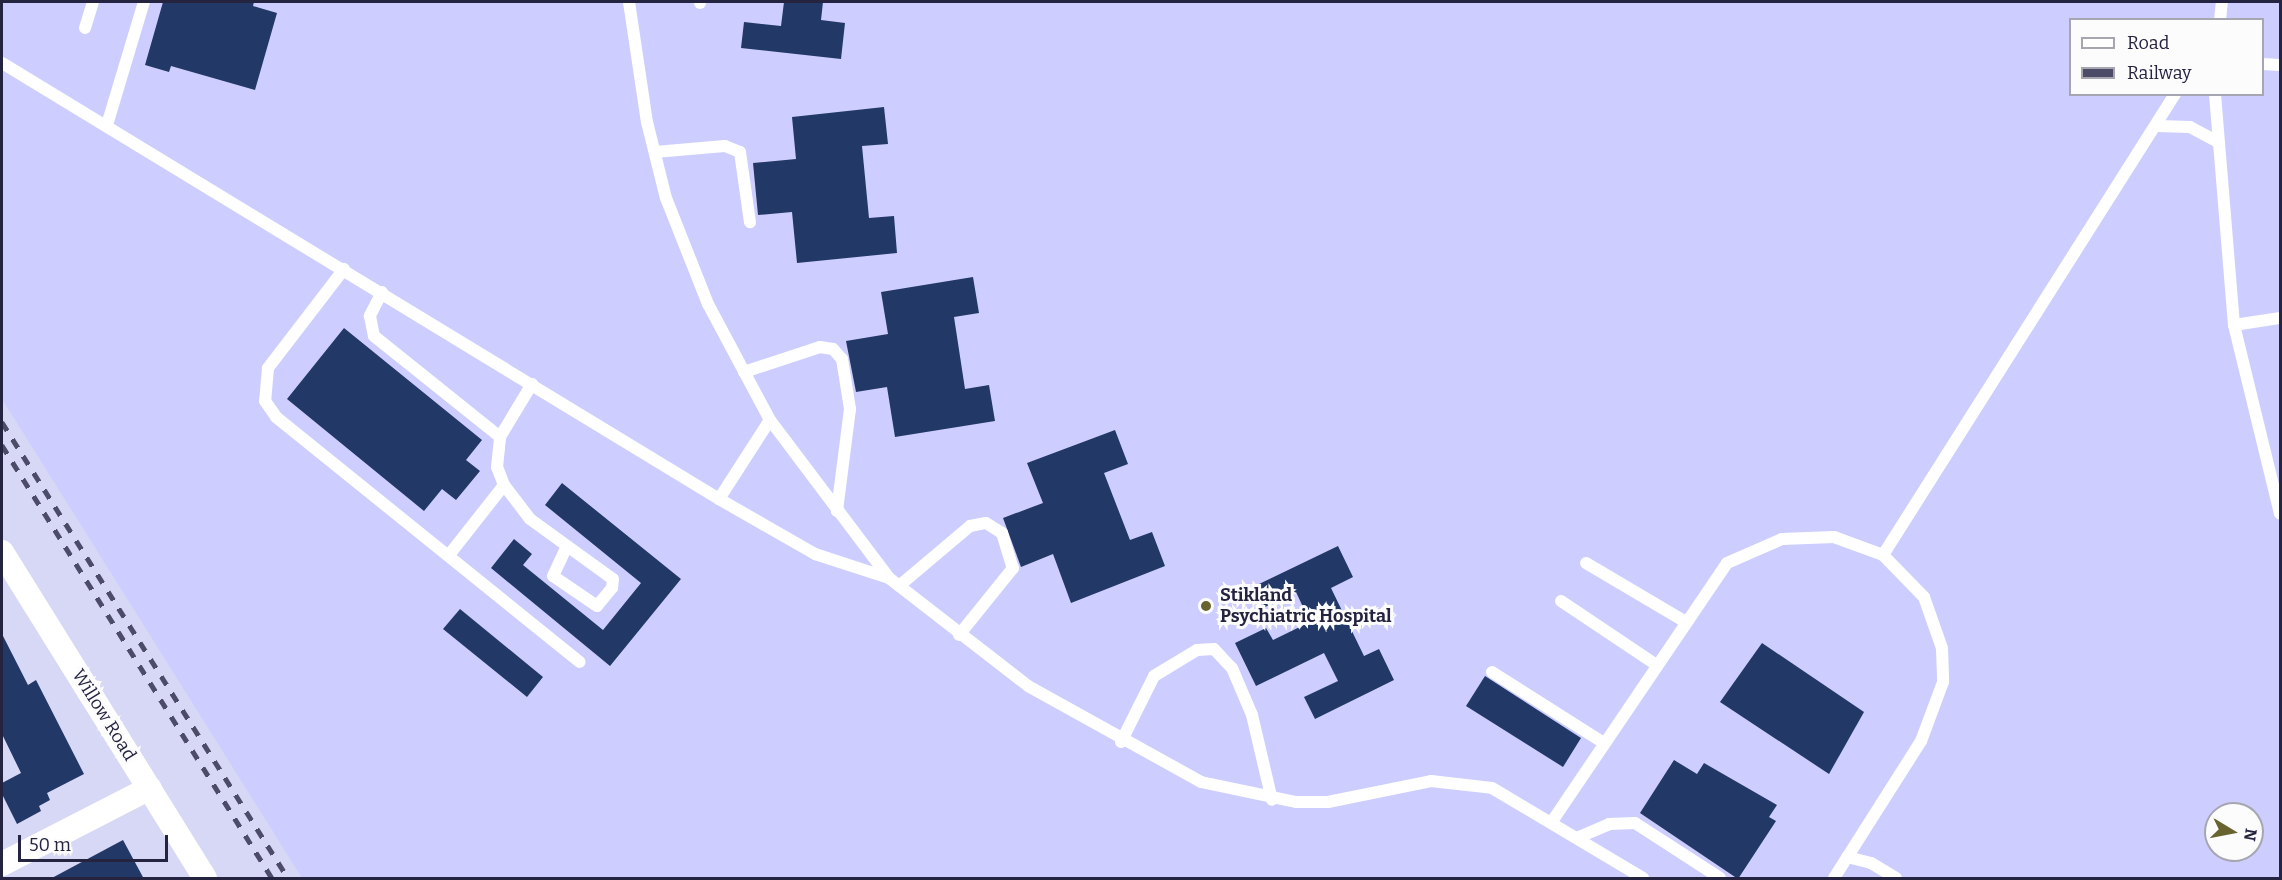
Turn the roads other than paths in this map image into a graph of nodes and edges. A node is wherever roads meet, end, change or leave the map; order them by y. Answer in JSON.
{"nodes":[{"id":1,"x":93,"y":2,"type":"edge"},
{"id":2,"x":144,"y":2,"type":"edge"},
{"id":3,"x":629,"y":2,"type":"edge"},
{"id":4,"x":2221,"y":4,"type":"edge"},
{"id":5,"x":2215,"y":18,"type":"edge"},
{"id":6,"x":85,"y":28,"type":"dead end"},
{"id":7,"x":2,"y":63,"type":"edge"},
{"id":8,"x":2264,"y":64,"type":"edge"},
{"id":9,"x":2280,"y":64,"type":"edge"},
{"id":10,"x":2174,"y":96,"type":"edge"},
{"id":11,"x":2216,"y":96,"type":"edge"},
{"id":12,"x":107,"y":125,"type":"junction"},
{"id":13,"x":2158,"y":126,"type":"junction"},
{"id":14,"x":2216,"y":141,"type":"junction"},
{"id":15,"x":655,"y":152,"type":"junction"},
{"id":16,"x":750,"y":222,"type":"dead end"},
{"id":17,"x":344,"y":269,"type":"junction"},
{"id":18,"x":382,"y":292,"type":"junction"},
{"id":19,"x":2280,"y":318,"type":"edge"},
{"id":20,"x":2234,"y":325,"type":"junction"},
{"id":21,"x":744,"y":372,"type":"junction"},
{"id":22,"x":532,"y":384,"type":"junction"},
{"id":23,"x":770,"y":420,"type":"junction"},
{"id":24,"x":500,"y":436,"type":"junction"},
{"id":25,"x":504,"y":485,"type":"junction"},
{"id":26,"x":719,"y":499,"type":"junction"},
{"id":27,"x":837,"y":511,"type":"junction"},
{"id":28,"x":2280,"y":513,"type":"edge"},
{"id":29,"x":567,"y":546,"type":"junction"},
{"id":30,"x":2,"y":552,"type":"edge"},
{"id":31,"x":449,"y":555,"type":"junction"},
{"id":32,"x":1883,"y":555,"type":"junction"},
{"id":33,"x":1586,"y":563,"type":"dead end"},
{"id":34,"x":894,"y":582,"type":"junction"},
{"id":35,"x":1561,"y":601,"type":"dead end"},
{"id":36,"x":1684,"y":621,"type":"junction"},
{"id":37,"x":959,"y":635,"type":"junction"},
{"id":38,"x":580,"y":662,"type":"dead end"},
{"id":39,"x":1655,"y":664,"type":"junction"},
{"id":40,"x":1492,"y":672,"type":"dead end"},
{"id":41,"x":1121,"y":742,"type":"junction"},
{"id":42,"x":1604,"y":743,"type":"junction"},
{"id":43,"x":150,"y":788,"type":"junction"},
{"id":44,"x":1272,"y":800,"type":"junction"},
{"id":45,"x":1553,"y":820,"type":"junction"},
{"id":46,"x":1579,"y":837,"type":"junction"},
{"id":47,"x":1847,"y":857,"type":"junction"},
{"id":48,"x":2,"y":864,"type":"edge"},
{"id":49,"x":205,"y":879,"type":"edge"},
{"id":50,"x":1642,"y":879,"type":"edge"},
{"id":51,"x":1720,"y":879,"type":"edge"},
{"id":52,"x":1834,"y":879,"type":"edge"},
{"id":53,"x":1896,"y":879,"type":"edge"}],
"edges":[{"from":1,"to":6,"type":"lane"},
{"from":2,"to":12,"type":"lane"},
{"from":3,"to":15,"type":"lane"},
{"from":4,"to":5,"type":"lane"},
{"from":7,"to":12,"type":"lane"},
{"from":8,"to":9,"type":"lane"},
{"from":10,"to":13,"type":"lane"},
{"from":11,"to":14,"type":"lane"},
{"from":12,"to":17,"type":"lane"},
{"from":13,"to":14,"type":"lane"},
{"from":13,"to":32,"type":"lane"},
{"from":14,"to":20,"type":"lane"},
{"from":15,"to":16,"type":"lane"},
{"from":15,"to":21,"type":"lane"},
{"from":17,"to":18,"type":"lane"},
{"from":17,"to":31,"type":"lane"},
{"from":18,"to":22,"type":"lane"},
{"from":18,"to":24,"type":"lane"},
{"from":19,"to":20,"type":"lane"},
{"from":20,"to":28,"type":"lane"},
{"from":21,"to":23,"type":"lane"},
{"from":21,"to":27,"type":"lane"},
{"from":22,"to":24,"type":"lane"},
{"from":22,"to":26,"type":"lane"},
{"from":23,"to":26,"type":"lane"},
{"from":23,"to":27,"type":"lane"},
{"from":24,"to":25,"type":"lane"},
{"from":25,"to":29,"type":"lane"},
{"from":25,"to":31,"type":"lane"},
{"from":26,"to":34,"type":"lane"},
{"from":27,"to":34,"type":"lane"},
{"from":29,"to":29,"type":"lane"},
{"from":30,"to":43,"type":"street","name":"Willow Road"},
{"from":31,"to":38,"type":"lane"},
{"from":32,"to":36,"type":"lane"},
{"from":32,"to":47,"type":"lane"},
{"from":33,"to":36,"type":"lane"},
{"from":34,"to":37,"type":"lane"},
{"from":34,"to":37,"type":"lane"},
{"from":35,"to":39,"type":"lane"},
{"from":36,"to":39,"type":"lane"},
{"from":37,"to":41,"type":"lane"},
{"from":39,"to":42,"type":"lane"},
{"from":40,"to":42,"type":"lane"},
{"from":41,"to":44,"type":"lane"},
{"from":41,"to":44,"type":"lane"},
{"from":42,"to":45,"type":"lane"},
{"from":43,"to":48,"type":"street"},
{"from":43,"to":49,"type":"street","name":"Willow Road"},
{"from":44,"to":45,"type":"lane"},
{"from":45,"to":46,"type":"lane"},
{"from":46,"to":50,"type":"lane"},
{"from":46,"to":51,"type":"lane"},
{"from":47,"to":52,"type":"lane"},
{"from":47,"to":53,"type":"lane"}]}
